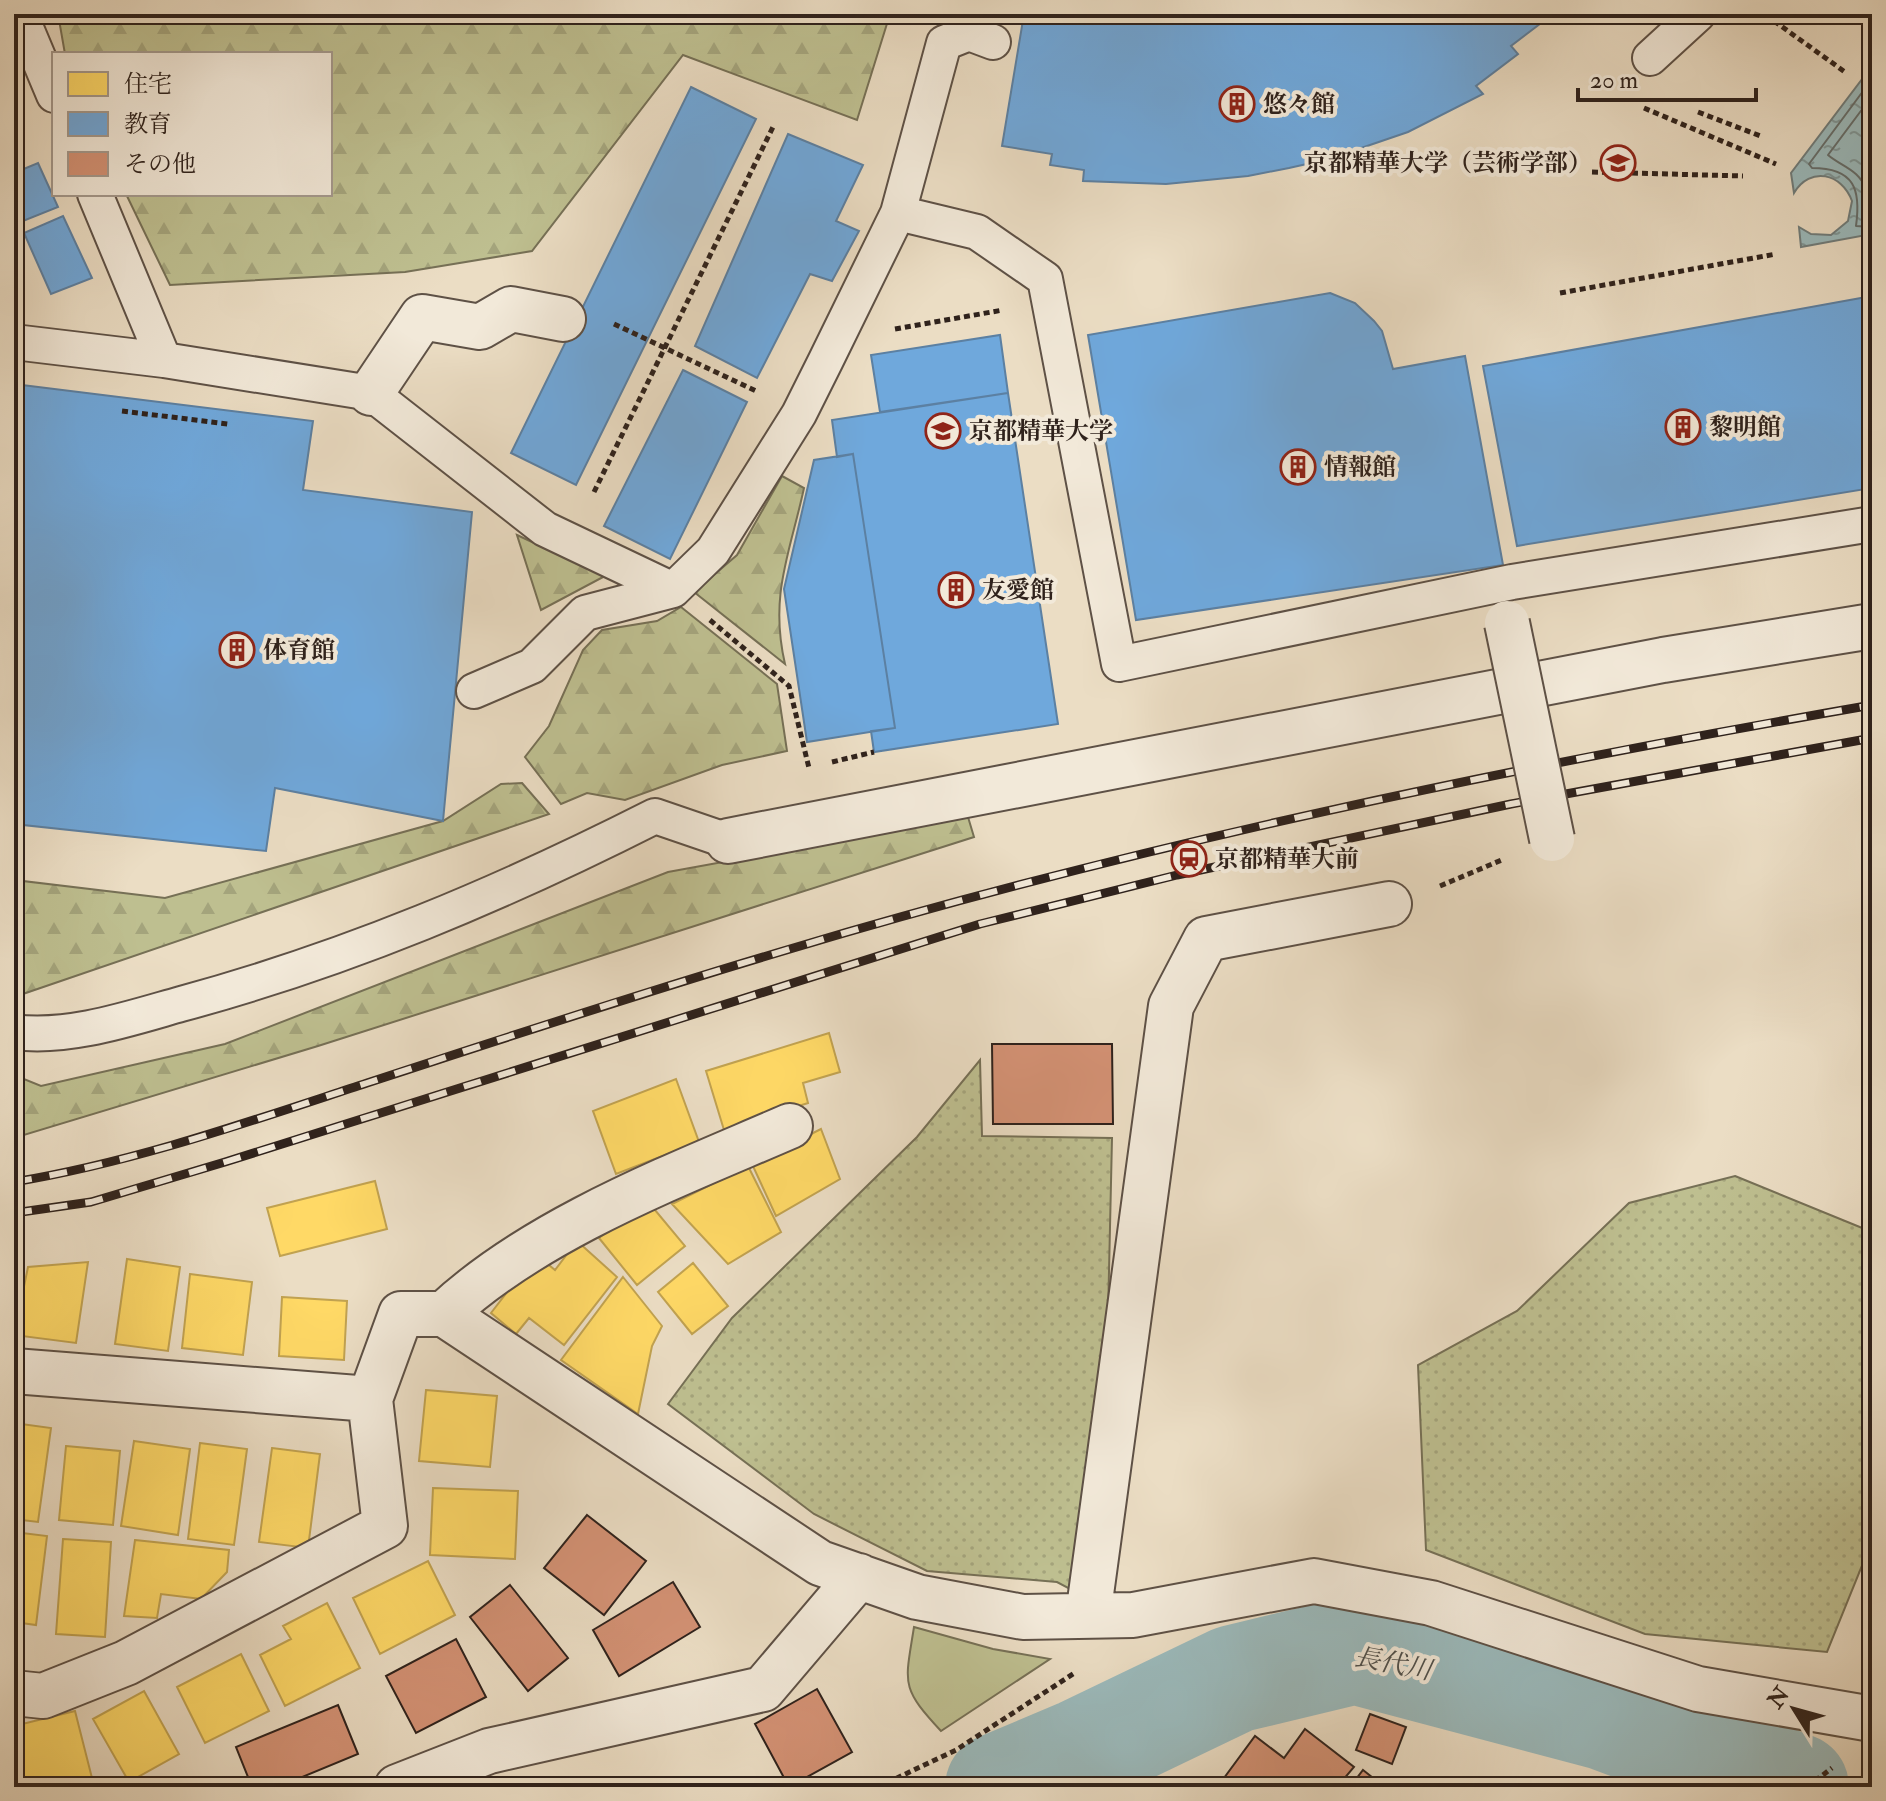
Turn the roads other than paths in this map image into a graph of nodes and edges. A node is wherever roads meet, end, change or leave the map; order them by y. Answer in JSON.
{"nodes":[{"id":1,"x":20,"y":14,"type":"edge"},
{"id":2,"x":1698,"y":14,"type":"edge"},
{"id":3,"x":993,"y":42,"type":"dead end"},
{"id":4,"x":1650,"y":58,"type":"dead end"},
{"id":5,"x":52,"y":90,"type":"edge"},
{"id":6,"x":96,"y":196,"type":"edge"},
{"id":7,"x":898,"y":213,"type":"junction"},
{"id":8,"x":563,"y":319,"type":"dead end"},
{"id":9,"x":14,"y":342,"type":"edge"},
{"id":10,"x":164,"y":360,"type":"junction"},
{"id":11,"x":371,"y":393,"type":"junction"},
{"id":12,"x":1872,"y":524,"type":"edge"},
{"id":13,"x":673,"y":590,"type":"junction"},
{"id":14,"x":1507,"y":603,"type":"junction"},
{"id":15,"x":1872,"y":626,"type":"edge"},
{"id":16,"x":474,"y":691,"type":"dead end"},
{"id":17,"x":1552,"y":839,"type":"road end"},
{"id":18,"x":728,"y":841,"type":"joint"},
{"id":19,"x":1409,"y":897,"type":"road end"},
{"id":20,"x":14,"y":1032,"type":"edge"},
{"id":21,"x":790,"y":1126,"type":"dead end"},
{"id":22,"x":444,"y":1314,"type":"junction"},
{"id":23,"x":14,"y":1371,"type":"edge"},
{"id":24,"x":370,"y":1399,"type":"junction"},
{"id":25,"x":859,"y":1576,"type":"junction"},
{"id":26,"x":1088,"y":1616,"type":"junction"},
{"id":27,"x":14,"y":1693,"type":"edge"},
{"id":28,"x":1872,"y":1719,"type":"edge"},
{"id":29,"x":397,"y":1787,"type":"edge"}],
"edges":[{"from":1,"to":5,"type":"lane"},
{"from":2,"to":4,"type":"lane"},
{"from":3,"to":7,"type":"lane"},
{"from":6,"to":10,"type":"lane"},
{"from":7,"to":13,"type":"lane"},
{"from":7,"to":14,"type":"lane"},
{"from":8,"to":11,"type":"street"},
{"from":9,"to":10,"type":"lane"},
{"from":10,"to":11,"type":"lane"},
{"from":11,"to":13,"type":"lane"},
{"from":12,"to":14,"type":"lane"},
{"from":13,"to":16,"type":"lane"},
{"from":14,"to":17,"type":"street","bridge":true},
{"from":15,"to":18,"type":"street"},
{"from":18,"to":20,"type":"lane"},
{"from":19,"to":26,"type":"street"},
{"from":21,"to":22,"type":"street"},
{"from":22,"to":24,"type":"street"},
{"from":22,"to":25,"type":"street"},
{"from":23,"to":24,"type":"street"},
{"from":24,"to":27,"type":"street"},
{"from":25,"to":26,"type":"street"},
{"from":25,"to":29,"type":"street"},
{"from":26,"to":28,"type":"street"}]}
